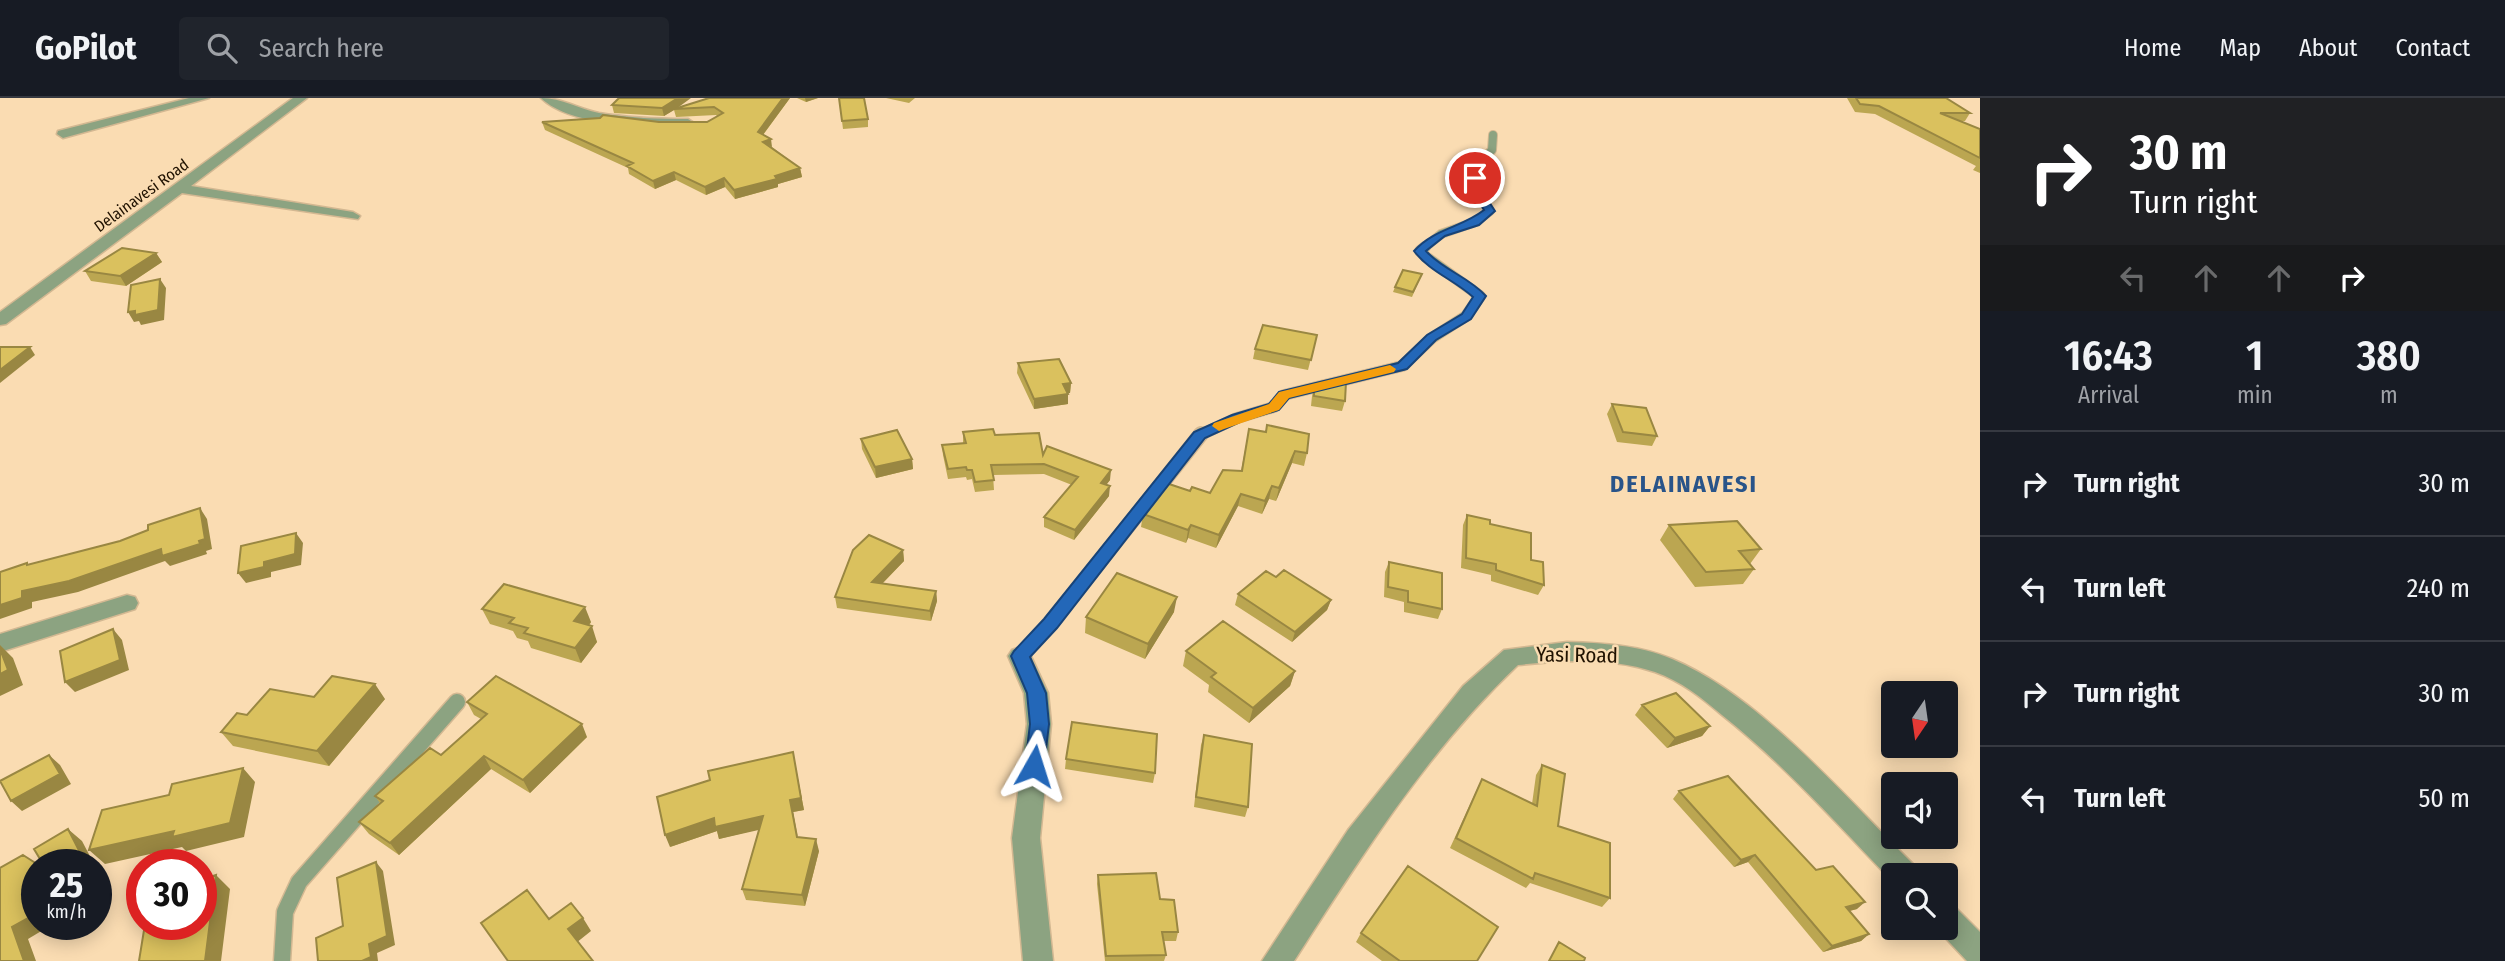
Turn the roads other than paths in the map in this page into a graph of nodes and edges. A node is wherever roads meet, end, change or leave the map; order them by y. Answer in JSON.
{"nodes":[{"id":1,"x":203,"y":98,"type":"edge"},
{"id":2,"x":302,"y":98,"type":"edge"},
{"id":3,"x":547,"y":98,"type":"edge"},
{"id":4,"x":701,"y":123,"type":"edge"},
{"id":5,"x":63,"y":134,"type":"dead end"},
{"id":6,"x":1493,"y":135,"type":"dead end"},
{"id":7,"x":180,"y":188,"type":"junction"},
{"id":8,"x":353,"y":216,"type":"dead end"},
{"id":9,"x":0,"y":320,"type":"edge"},
{"id":10,"x":127,"y":603,"type":"dead end"},
{"id":11,"x":0,"y":643,"type":"edge"},
{"id":12,"x":1020,"y":656,"type":"joint"},
{"id":13,"x":457,"y":702,"type":"dead end"},
{"id":14,"x":1893,"y":863,"type":"edge"},
{"id":15,"x":1958,"y":930,"type":"edge"},
{"id":16,"x":1980,"y":953,"type":"edge"},
{"id":17,"x":282,"y":961,"type":"edge"},
{"id":18,"x":1038,"y":961,"type":"edge"},
{"id":19,"x":1277,"y":961,"type":"edge"}],
"edges":[{"from":1,"to":5,"type":"street"},
{"from":2,"to":7,"type":"street","name":"Delainavesi Road"},
{"from":3,"to":4,"type":"street"},
{"from":6,"to":12,"type":"lane"},
{"from":7,"to":8,"type":"street"},
{"from":7,"to":9,"type":"street","name":"Delainavesi Road"},
{"from":10,"to":11,"type":"street"},
{"from":12,"to":18,"type":"street"},
{"from":13,"to":17,"type":"lane"},
{"from":14,"to":19,"type":"street","name":"Yasi Road"},
{"from":15,"to":16,"type":"street"}]}
